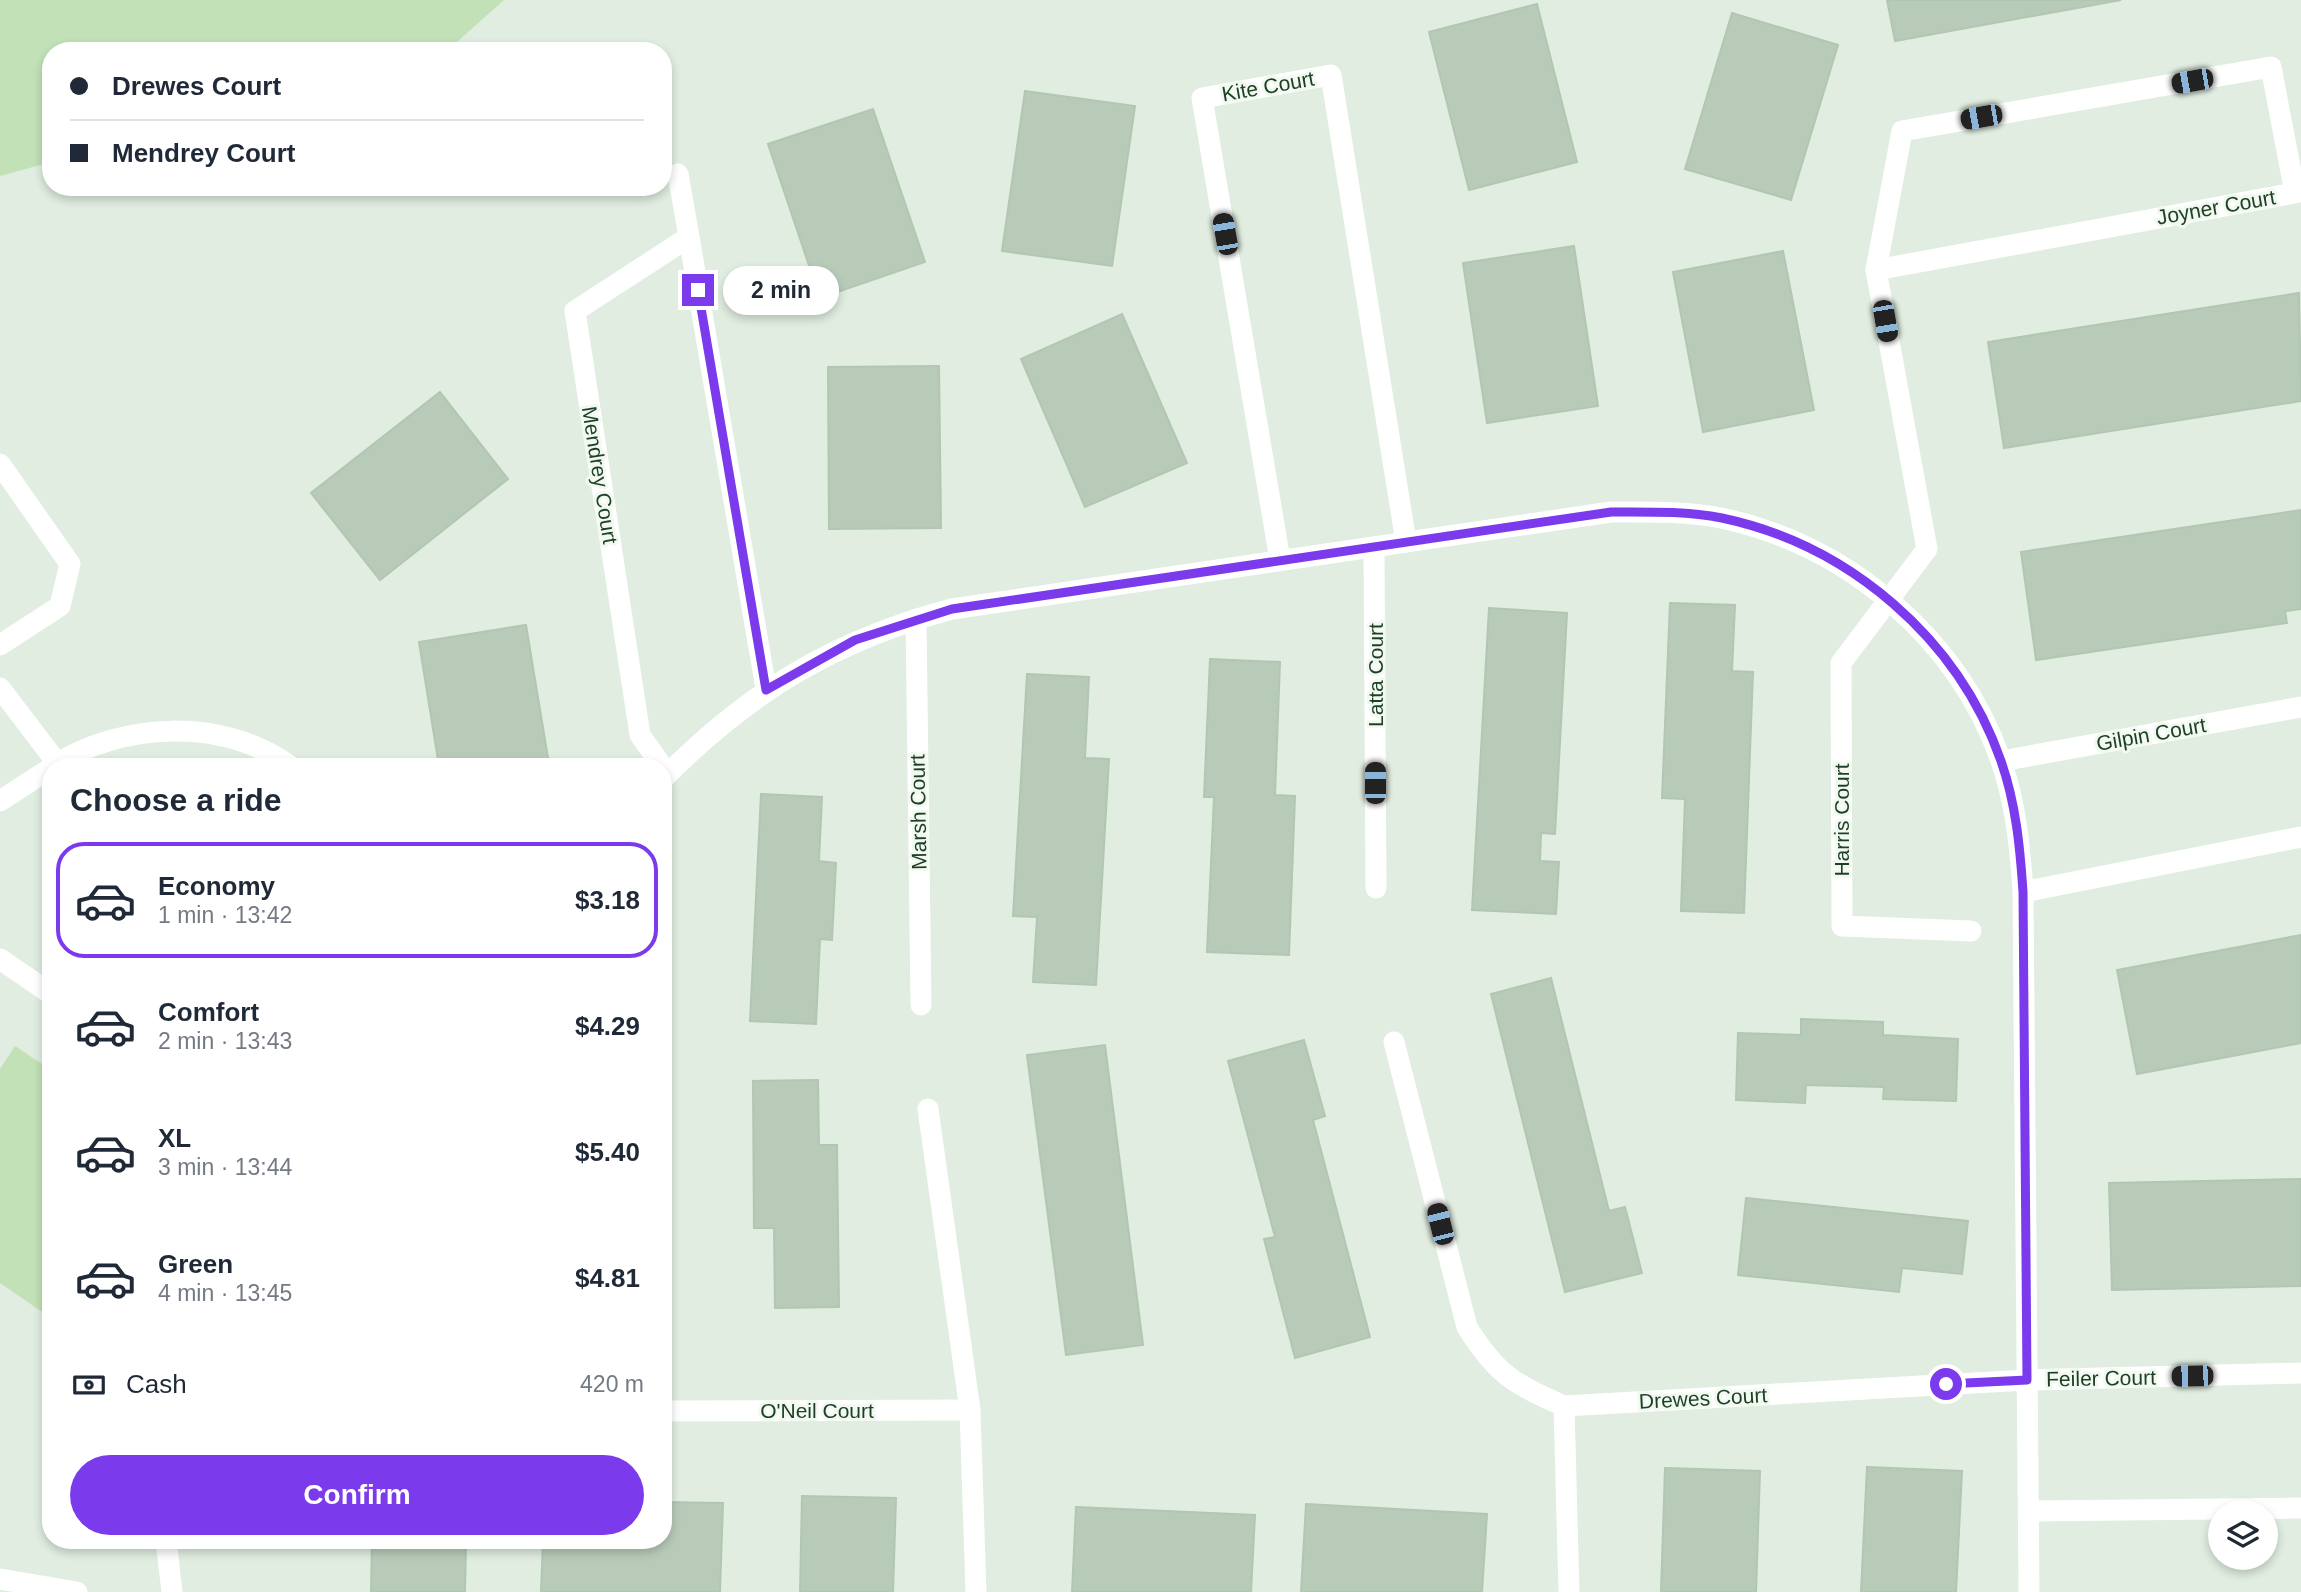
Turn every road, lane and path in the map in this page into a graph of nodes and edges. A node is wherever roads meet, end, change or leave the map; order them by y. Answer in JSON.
{"nodes":[{"id":1,"x":678,"y":174,"type":"dead end"},
{"id":2,"x":689,"y":237,"type":"junction"},
{"id":3,"x":1876,"y":270,"type":"junction"},
{"id":4,"x":0,"y":464,"type":"edge"},
{"id":5,"x":1406,"y":542,"type":"junction"},
{"id":6,"x":1374,"y":547,"type":"junction"},
{"id":7,"x":1280,"y":560,"type":"junction"},
{"id":8,"x":1888,"y":598,"type":"junction"},
{"id":9,"x":916,"y":618,"type":"junction"},
{"id":10,"x":0,"y":645,"type":"edge"},
{"id":11,"x":0,"y":688,"type":"edge"},
{"id":12,"x":766,"y":690,"type":"junction"},
{"id":13,"x":2301,"y":707,"type":"edge"},
{"id":14,"x":48,"y":758,"type":"edge"},
{"id":15,"x":71,"y":758,"type":"edge"},
{"id":16,"x":274,"y":758,"type":"edge"},
{"id":17,"x":655,"y":758,"type":"edge"},
{"id":18,"x":2001,"y":761,"type":"junction"},
{"id":19,"x":672,"y":765,"type":"edge"},
{"id":20,"x":42,"y":774,"type":"edge"},
{"id":21,"x":0,"y":801,"type":"edge"},
{"id":22,"x":2301,"y":837,"type":"edge"},
{"id":23,"x":1376,"y":888,"type":"dead end"},
{"id":24,"x":2023,"y":892,"type":"junction"},
{"id":25,"x":1971,"y":931,"type":"dead end"},
{"id":26,"x":0,"y":959,"type":"edge"},
{"id":27,"x":42,"y":988,"type":"edge"},
{"id":28,"x":921,"y":1005,"type":"dead end"},
{"id":29,"x":1394,"y":1042,"type":"dead end"},
{"id":30,"x":928,"y":1109,"type":"dead end"},
{"id":31,"x":2301,"y":1373,"type":"edge"},
{"id":32,"x":2027,"y":1380,"type":"junction"},
{"id":33,"x":1564,"y":1406,"type":"junction"},
{"id":34,"x":970,"y":1410,"type":"junction"},
{"id":35,"x":672,"y":1411,"type":"edge"},
{"id":36,"x":2301,"y":1508,"type":"edge"},
{"id":37,"x":2029,"y":1511,"type":"junction"},
{"id":38,"x":167,"y":1549,"type":"edge"},
{"id":39,"x":0,"y":1579,"type":"edge"},
{"id":40,"x":77,"y":1592,"type":"edge"},
{"id":41,"x":172,"y":1592,"type":"edge"},
{"id":42,"x":976,"y":1592,"type":"edge"},
{"id":43,"x":1569,"y":1592,"type":"edge"},
{"id":44,"x":2029,"y":1592,"type":"edge"}],
"edges":[{"from":1,"to":2,"type":"street"},
{"from":2,"to":12,"type":"street"},
{"from":2,"to":17,"type":"street","name":"Mendrey Court"},
{"from":3,"to":3,"type":"street","name":"Joyner Court"},
{"from":3,"to":8,"type":"street","name":"Joyner Court"},
{"from":4,"to":10,"type":"street"},
{"from":5,"to":6,"type":"street"},
{"from":5,"to":7,"type":"street","name":"Kite Court"},
{"from":5,"to":8,"type":"street"},
{"from":6,"to":7,"type":"street"},
{"from":6,"to":23,"type":"street","name":"Latta Court"},
{"from":7,"to":9,"type":"street"},
{"from":8,"to":18,"type":"street"},
{"from":8,"to":25,"type":"street","name":"Harris Court"},
{"from":9,"to":12,"type":"street"},
{"from":9,"to":28,"type":"street","name":"Marsh Court"},
{"from":11,"to":14,"type":"street"},
{"from":12,"to":19,"type":"street"},
{"from":13,"to":18,"type":"street","name":"Gilpin Court"},
{"from":15,"to":16,"type":"street"},
{"from":18,"to":24,"type":"street"},
{"from":20,"to":21,"type":"street"},
{"from":22,"to":24,"type":"street"},
{"from":24,"to":32,"type":"street"},
{"from":26,"to":27,"type":"street"},
{"from":29,"to":33,"type":"street"},
{"from":30,"to":34,"type":"street"},
{"from":31,"to":32,"type":"street","name":"Feiler Court"},
{"from":32,"to":33,"type":"street","name":"Drewes Court"},
{"from":32,"to":37,"type":"street"},
{"from":33,"to":43,"type":"street"},
{"from":34,"to":35,"type":"street","name":"O'Neil Court"},
{"from":34,"to":42,"type":"street"},
{"from":36,"to":37,"type":"street"},
{"from":37,"to":44,"type":"street"},
{"from":38,"to":41,"type":"street"},
{"from":39,"to":40,"type":"street"}]}
